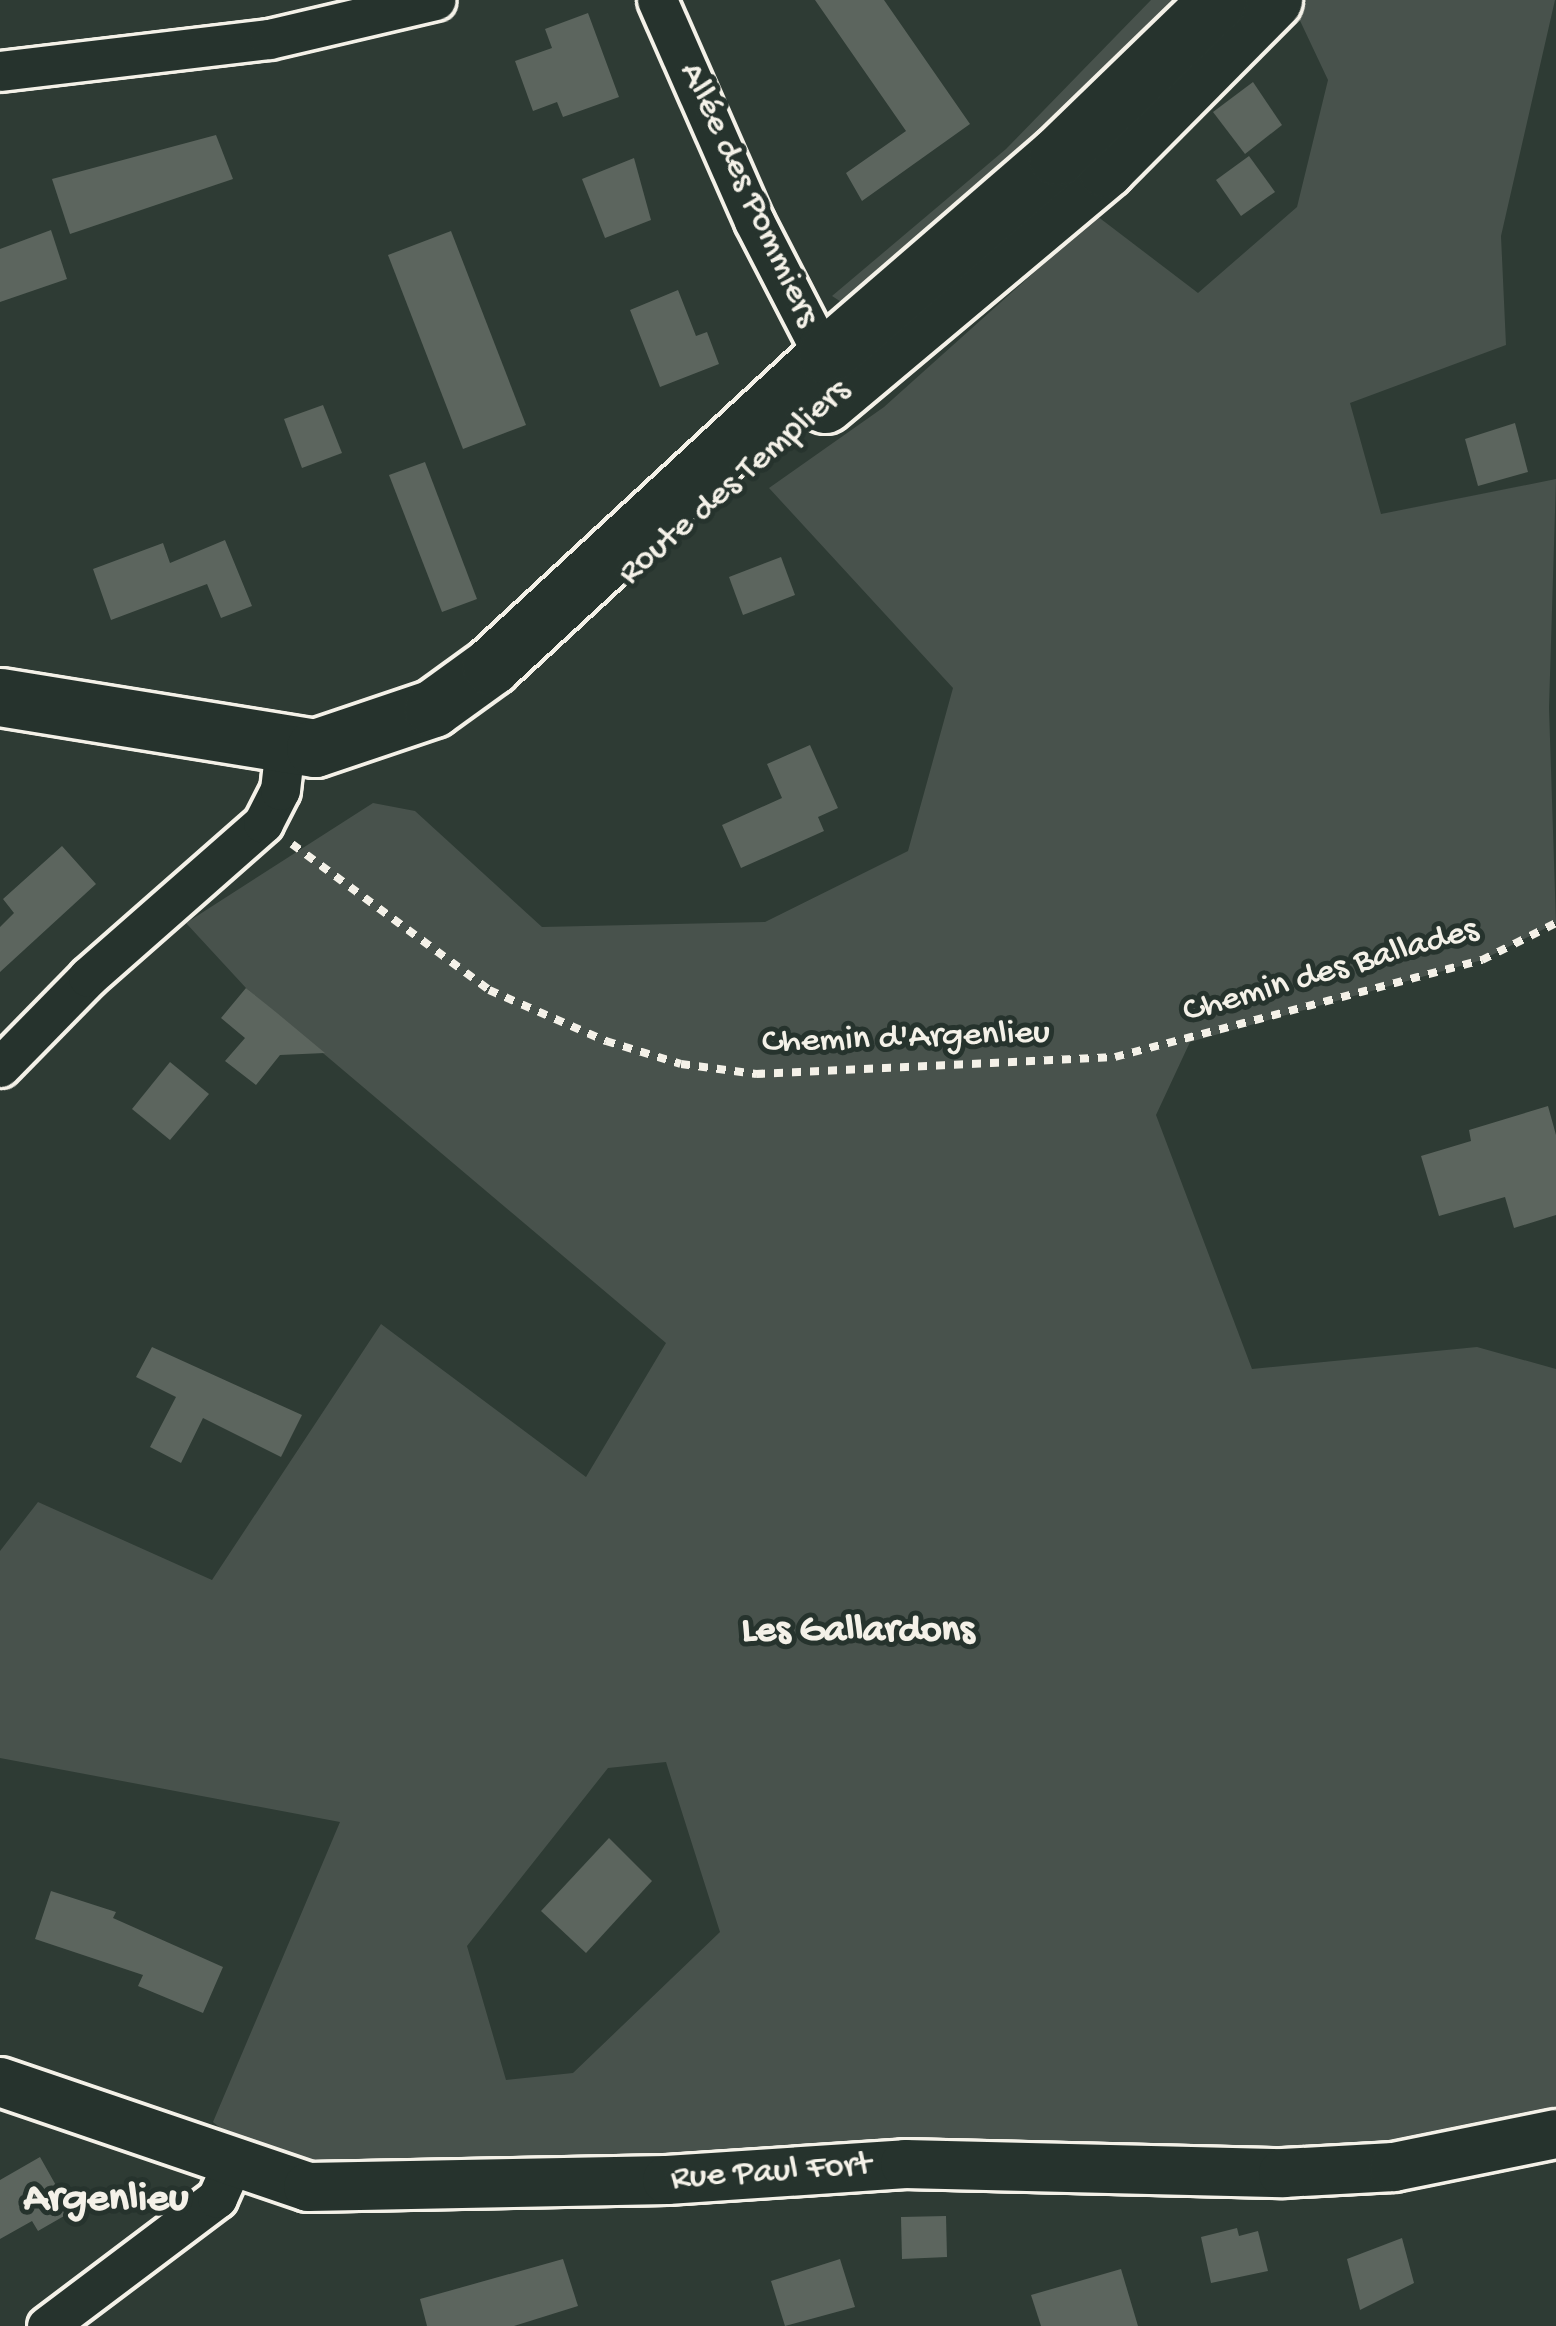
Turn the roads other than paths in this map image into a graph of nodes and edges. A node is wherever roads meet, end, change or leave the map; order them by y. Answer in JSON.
{"nodes":[{"id":1,"x":435,"y":0,"type":"edge"},
{"id":2,"x":657,"y":0,"type":"edge"},
{"id":3,"x":1218,"y":0,"type":"edge"},
{"id":4,"x":1273,"y":0,"type":"edge"},
{"id":5,"x":0,"y":71,"type":"edge"},
{"id":6,"x":839,"y":369,"type":"junction"},
{"id":7,"x":0,"y":697,"type":"edge"},
{"id":8,"x":277,"y":782,"type":"junction"},
{"id":9,"x":0,"y":1066,"type":"edge"},
{"id":10,"x":0,"y":2082,"type":"edge"},
{"id":11,"x":1556,"y":2134,"type":"edge"},
{"id":12,"x":232,"y":2164,"type":"junction"},
{"id":13,"x":46,"y":2326,"type":"edge"}],
"edges":[{"from":1,"to":5,"type":"street"},
{"from":2,"to":6,"type":"street","name":"Allée des Pommiers"},
{"from":3,"to":6,"type":"main road","name":"Route des Templiers"},
{"from":4,"to":6,"type":"main road","name":"Route des Templiers"},
{"from":6,"to":8,"type":"main road","name":"Route des Templiers"},
{"from":7,"to":8,"type":"main road","name":"Route des Templiers"},
{"from":8,"to":9,"type":"street"},
{"from":10,"to":12,"type":"street","name":"Rue Paul Fort"},
{"from":11,"to":12,"type":"street","name":"Rue Paul Fort"},
{"from":12,"to":13,"type":"street"}]}
